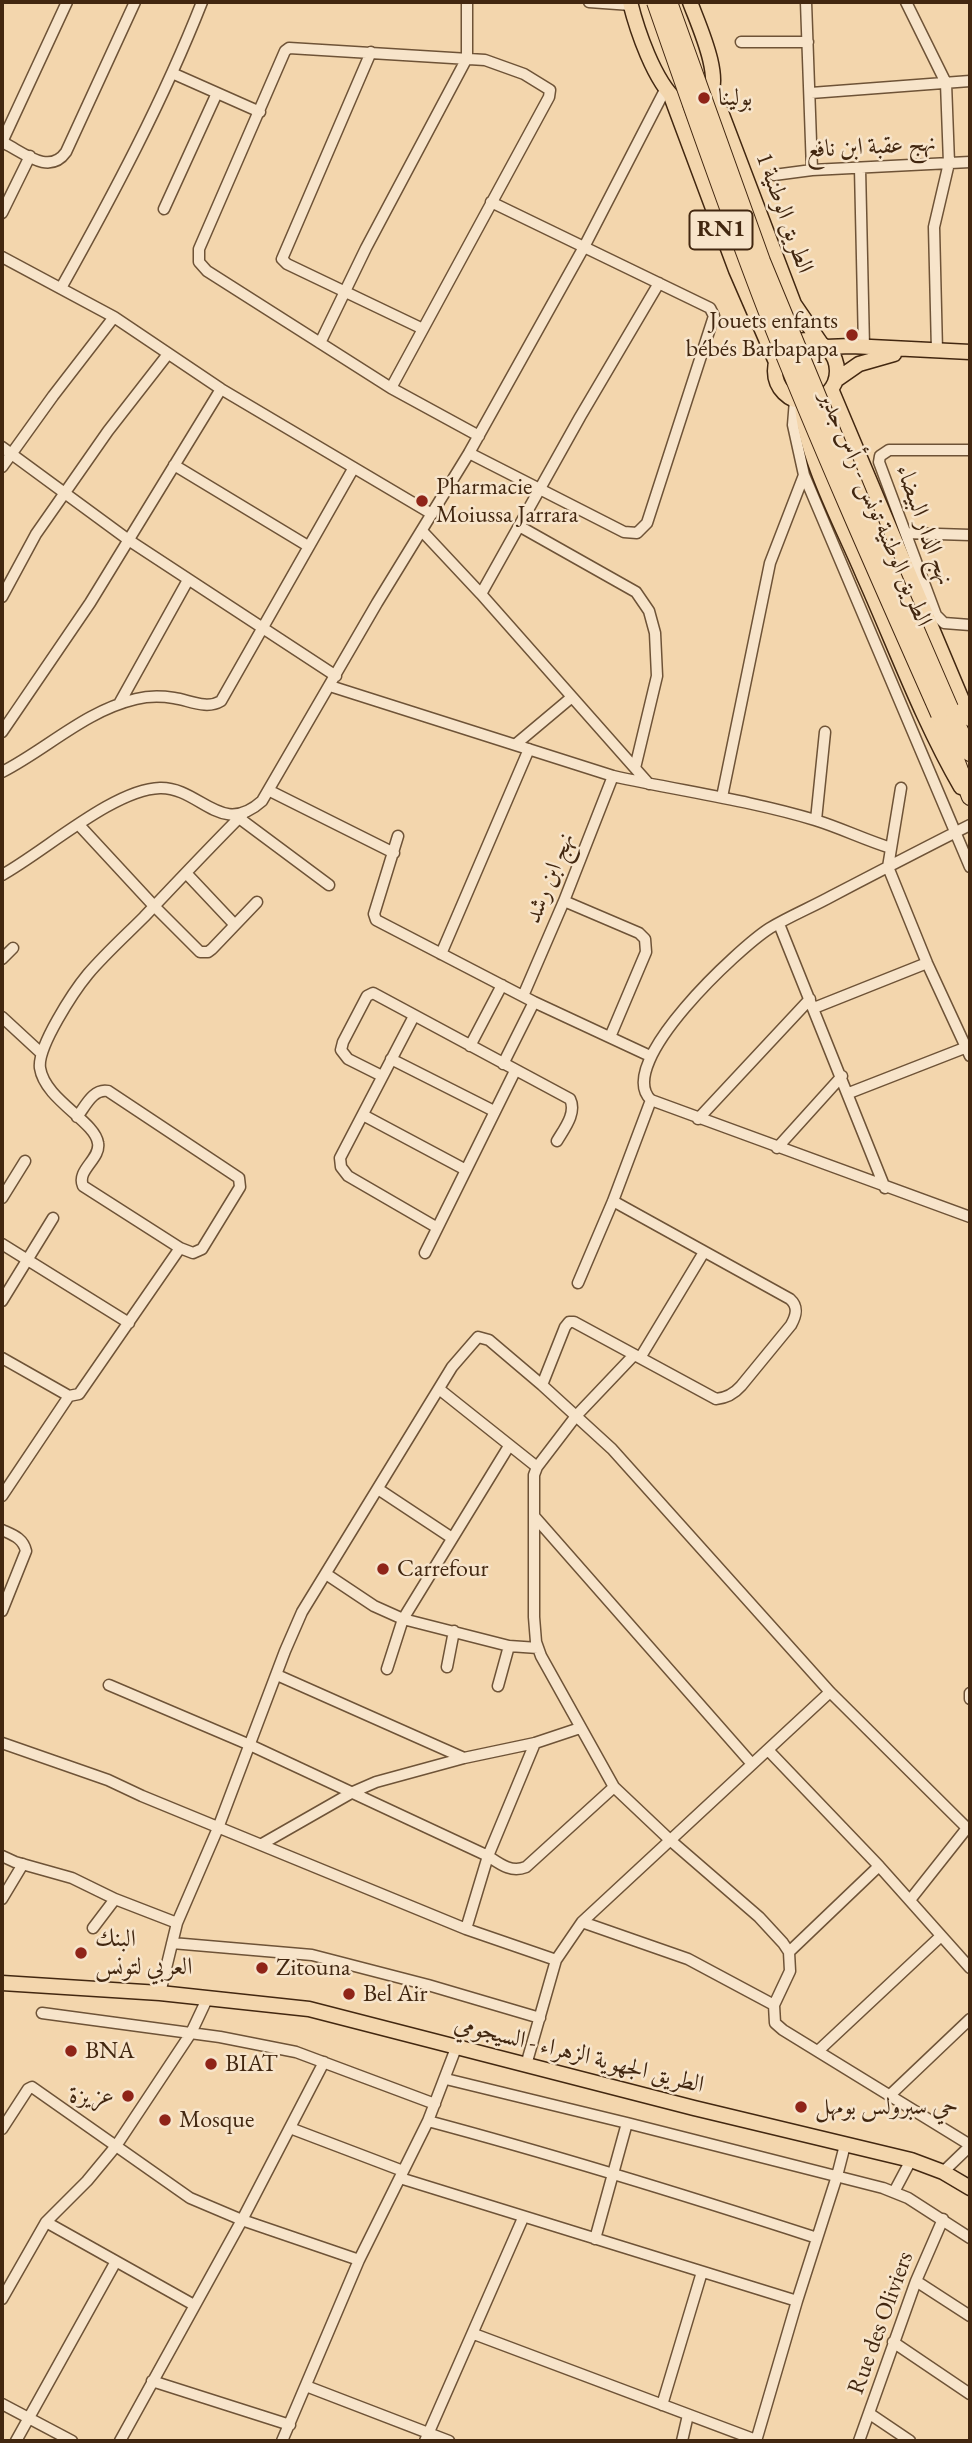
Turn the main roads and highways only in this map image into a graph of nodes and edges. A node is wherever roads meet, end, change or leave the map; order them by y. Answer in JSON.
{"nodes":[{"id":1,"x":654,"y":2,"type":"edge"},
{"id":2,"x":669,"y":2,"type":"edge"},
{"id":3,"x":691,"y":2,"type":"edge"},
{"id":4,"x":630,"y":3,"type":"edge"},
{"id":5,"x":713,"y":91,"type":"junction"},
{"id":6,"x":668,"y":92,"type":"junction"},
{"id":7,"x":824,"y":346,"type":"junction"},
{"id":8,"x":916,"y":350,"type":"junction"},
{"id":9,"x":970,"y":352,"type":"edge"},
{"id":10,"x":776,"y":362,"type":"junction"},
{"id":11,"x":834,"y":385,"type":"junction"},
{"id":12,"x":798,"y":401,"type":"junction"},
{"id":13,"x":945,"y":711,"type":"junction"},
{"id":14,"x":970,"y":719,"type":"edge"},
{"id":15,"x":970,"y":752,"type":"edge"},
{"id":16,"x":970,"y":797,"type":"edge"},
{"id":17,"x":970,"y":803,"type":"edge"},
{"id":18,"x":2,"y":1983,"type":"edge"},
{"id":19,"x":970,"y":2188,"type":"edge"}],
"edges":[{"from":1,"to":13,"type":"highway","name":"الطريق الوطنية تونس - رأس جدير","number":"RN1","bridge":true},
{"from":2,"to":13,"type":"highway","name":"الطريق الوطنية تونس - رأس جدير","number":"RN1","bridge":true},
{"from":3,"to":5,"type":"main road","name":"الطريق الوطنية 1"},
{"from":4,"to":6,"type":"main road"},
{"from":5,"to":6,"type":"main road"},
{"from":5,"to":7,"type":"main road","name":"الطريق الوطنية 1","number":"RN1"},
{"from":6,"to":10,"type":"main road","number":"RN1"},
{"from":7,"to":8,"type":"main road"},
{"from":7,"to":10,"type":"main road"},
{"from":7,"to":11,"type":"main road","name":"الطريق الوطنية 1","number":"RN1"},
{"from":8,"to":9,"type":"main road"},
{"from":8,"to":11,"type":"main road"},
{"from":10,"to":12,"type":"main road","number":"RN1"},
{"from":11,"to":12,"type":"main road"},
{"from":11,"to":14,"type":"main road","name":"الطريق الوطنية 1"},
{"from":12,"to":17,"type":"main road"},
{"from":13,"to":15,"type":"highway","name":"الطريق الوطنية تونس - رأس جدير","number":"RN1"},
{"from":13,"to":16,"type":"highway","name":"الطريق الوطنية تونس - رأس جدير","number":"RN1"},
{"from":18,"to":19,"type":"main road","name":"الطريق الجهوية الزهراء - السيجومي"}]}
